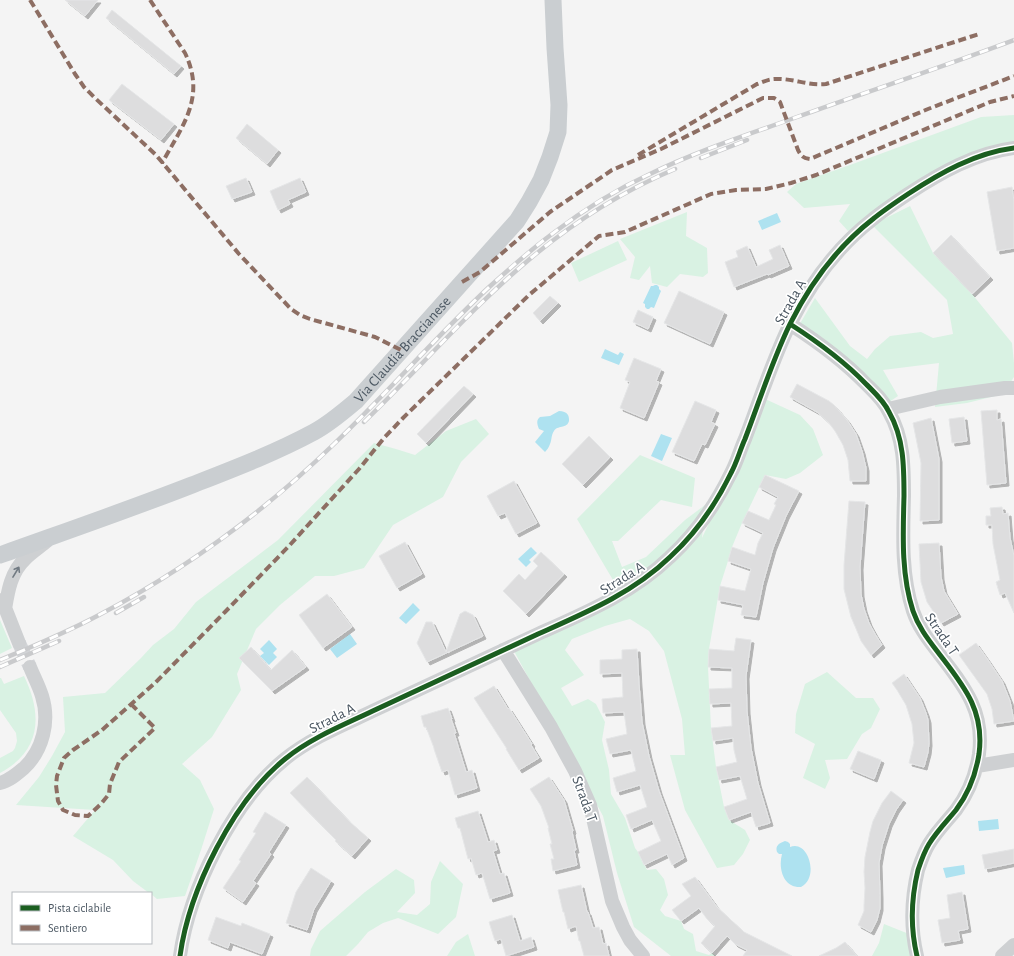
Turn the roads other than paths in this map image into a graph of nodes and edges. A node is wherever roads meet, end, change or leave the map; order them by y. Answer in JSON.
{"nodes":[{"id":1,"x":553,"y":0,"type":"edge"},
{"id":2,"x":1014,"y":148,"type":"edge"},
{"id":3,"x":790,"y":324,"type":"junction"},
{"id":4,"x":1014,"y":388,"type":"edge"},
{"id":5,"x":888,"y":409,"type":"junction"},
{"id":6,"x":52,"y":536,"type":"junction"},
{"id":7,"x":0,"y":555,"type":"edge"},
{"id":8,"x":0,"y":594,"type":"edge"},
{"id":9,"x":3,"y":606,"type":"edge"},
{"id":10,"x":19,"y":643,"type":"tunnel mouth"},
{"id":11,"x":503,"y":650,"type":"junction"},
{"id":12,"x":30,"y":667,"type":"tunnel mouth"},
{"id":13,"x":1014,"y":760,"type":"edge"},
{"id":14,"x":977,"y":766,"type":"junction"},
{"id":15,"x":0,"y":783,"type":"edge"},
{"id":16,"x":1014,"y":945,"type":"edge"},
{"id":17,"x":180,"y":956,"type":"edge"},
{"id":18,"x":643,"y":956,"type":"edge"},
{"id":19,"x":917,"y":956,"type":"edge"},
{"id":20,"x":1002,"y":956,"type":"edge"}],
"edges":[{"from":1,"to":6,"type":"main road","name":"Via Claudia Braccianese"},
{"from":2,"to":3,"type":"street","name":"Strada A"},
{"from":3,"to":5,"type":"street","name":"Strada T"},
{"from":3,"to":11,"type":"street","name":"Strada A"},
{"from":4,"to":5,"type":"street"},
{"from":5,"to":14,"type":"street","name":"Strada T"},
{"from":6,"to":7,"type":"main road","name":"Via Claudia Braccianese"},
{"from":9,"to":6,"type":"street","one_way":true},
{"from":8,"to":9,"type":"street"},
{"from":9,"to":10,"type":"street"},
{"from":11,"to":17,"type":"street","name":"Strada A"},
{"from":11,"to":18,"type":"street","name":"Strada T"},
{"from":12,"to":15,"type":"street"},
{"from":13,"to":14,"type":"street"},
{"from":14,"to":19,"type":"street","name":"Strada T"},
{"from":16,"to":20,"type":"street"}]}
